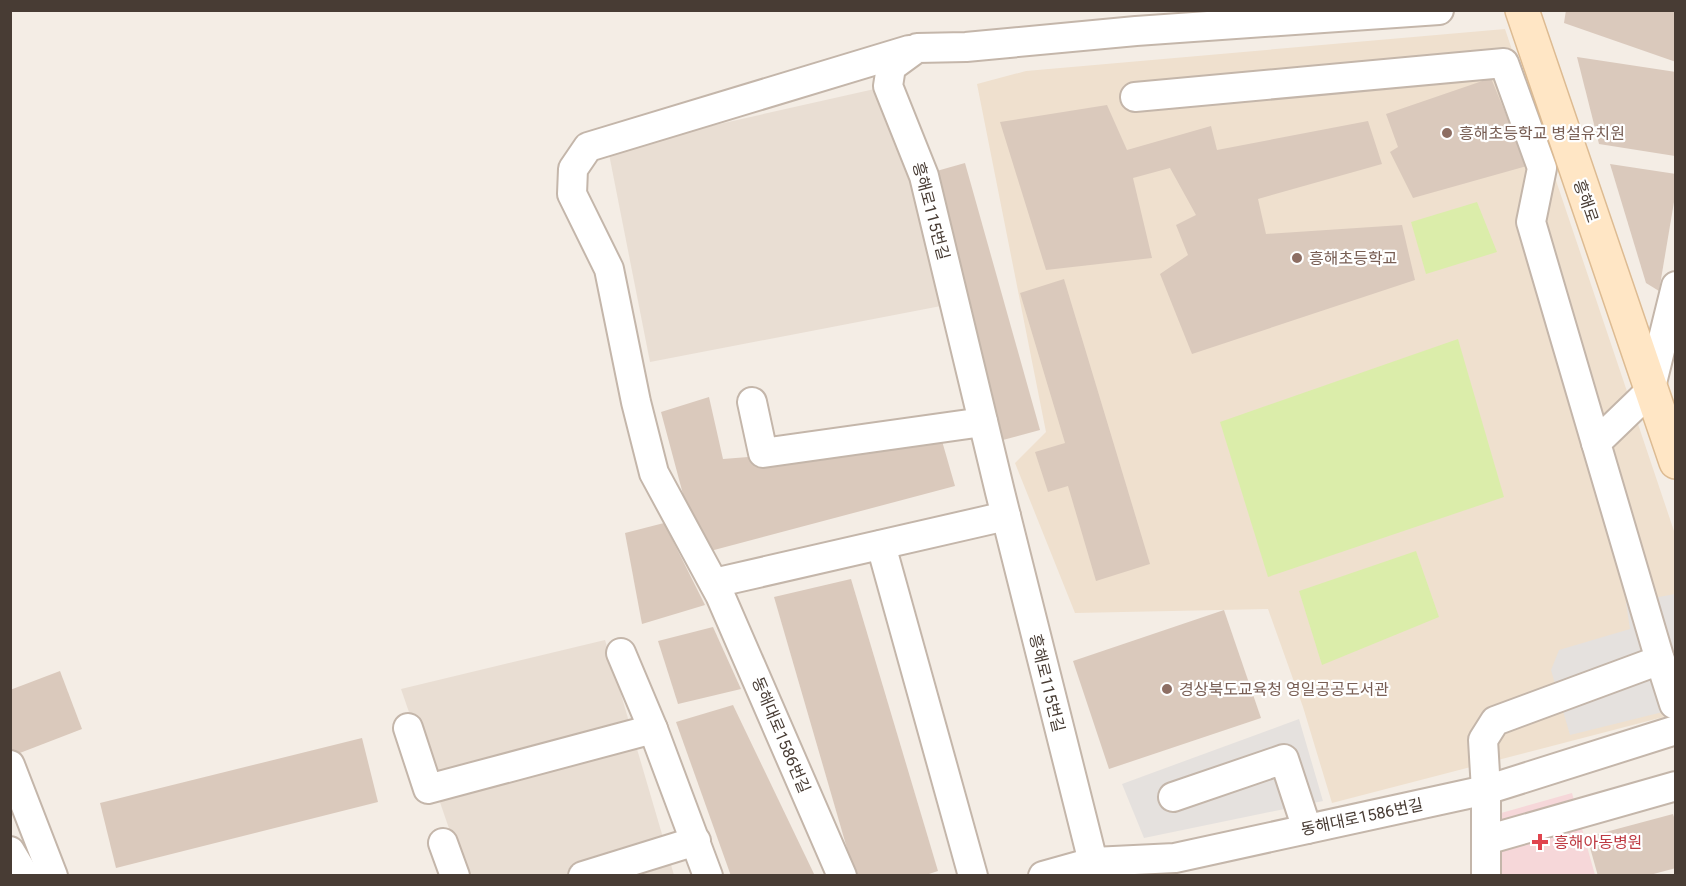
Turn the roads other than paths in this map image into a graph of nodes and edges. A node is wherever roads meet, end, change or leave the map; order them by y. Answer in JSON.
{"nodes":[{"id":1,"x":1439,"y":10,"type":"edge"},
{"id":2,"x":1522,"y":10,"type":"edge"},
{"id":3,"x":917,"y":48,"type":"junction"},
{"id":4,"x":1134,"y":97,"type":"dead end"},
{"id":5,"x":1676,"y":286,"type":"edge"},
{"id":6,"x":1650,"y":391,"type":"junction"},
{"id":7,"x":752,"y":402,"type":"dead end"},
{"id":8,"x":983,"y":422,"type":"junction"},
{"id":9,"x":1596,"y":443,"type":"junction"},
{"id":10,"x":1676,"y":462,"type":"edge"},
{"id":11,"x":1005,"y":516,"type":"junction"},
{"id":12,"x":881,"y":545,"type":"junction"},
{"id":13,"x":717,"y":589,"type":"junction"},
{"id":14,"x":621,"y":653,"type":"dead end"},
{"id":15,"x":1660,"y":660,"type":"junction"},
{"id":16,"x":1675,"y":717,"type":"edge"},
{"id":17,"x":408,"y":728,"type":"dead end"},
{"id":18,"x":653,"y":729,"type":"junction"},
{"id":19,"x":10,"y":765,"type":"edge"},
{"id":20,"x":1676,"y":786,"type":"edge"},
{"id":21,"x":1486,"y":790,"type":"junction"},
{"id":22,"x":16,"y":797,"type":"edge"},
{"id":23,"x":1173,"y":797,"type":"dead end"},
{"id":24,"x":1307,"y":829,"type":"junction"},
{"id":25,"x":1486,"y":840,"type":"junction"},
{"id":26,"x":696,"y":841,"type":"junction"},
{"id":27,"x":443,"y":843,"type":"dead end"},
{"id":28,"x":10,"y":851,"type":"edge"},
{"id":29,"x":1093,"y":862,"type":"junction"},
{"id":30,"x":1176,"y":867,"type":"edge"},
{"id":31,"x":25,"y":876,"type":"edge"},
{"id":32,"x":52,"y":876,"type":"edge"},
{"id":33,"x":455,"y":876,"type":"edge"},
{"id":34,"x":583,"y":876,"type":"edge"},
{"id":35,"x":708,"y":876,"type":"edge"},
{"id":36,"x":842,"y":876,"type":"edge"},
{"id":37,"x":973,"y":876,"type":"edge"},
{"id":38,"x":1043,"y":876,"type":"edge"},
{"id":39,"x":1486,"y":876,"type":"edge"}],
"edges":[{"from":1,"to":3,"type":"street"},
{"from":2,"to":6,"type":"street","name":"흥해로"},
{"from":3,"to":8,"type":"street","name":"흥해로115번길"},
{"from":3,"to":13,"type":"street","name":"동해대로1586번길"},
{"from":4,"to":9,"type":"street"},
{"from":5,"to":6,"type":"street"},
{"from":6,"to":9,"type":"street"},
{"from":6,"to":10,"type":"street","name":"흥해로"},
{"from":7,"to":8,"type":"street"},
{"from":8,"to":11,"type":"street","name":"흥해로115번길"},
{"from":9,"to":15,"type":"street"},
{"from":11,"to":12,"type":"street"},
{"from":11,"to":29,"type":"street","name":"흥해로115번길"},
{"from":12,"to":13,"type":"street"},
{"from":12,"to":37,"type":"street"},
{"from":13,"to":36,"type":"street","name":"동해대로1586번길"},
{"from":14,"to":18,"type":"street"},
{"from":15,"to":16,"type":"street"},
{"from":15,"to":21,"type":"street"},
{"from":16,"to":21,"type":"street","name":"동해대로1586번길"},
{"from":17,"to":18,"type":"street"},
{"from":18,"to":26,"type":"street"},
{"from":19,"to":22,"type":"street"},
{"from":20,"to":25,"type":"street"},
{"from":21,"to":24,"type":"street","name":"동해대로1586번길"},
{"from":21,"to":25,"type":"street"},
{"from":22,"to":32,"type":"street"},
{"from":23,"to":24,"type":"street"},
{"from":24,"to":30,"type":"street","name":"동해대로1586번길"},
{"from":25,"to":39,"type":"street"},
{"from":26,"to":34,"type":"street"},
{"from":26,"to":35,"type":"street"},
{"from":27,"to":33,"type":"street"},
{"from":28,"to":31,"type":"street"},
{"from":29,"to":30,"type":"street","name":"동해대로1586번길"},
{"from":29,"to":38,"type":"street","name":"동해대로1586번길"}]}
